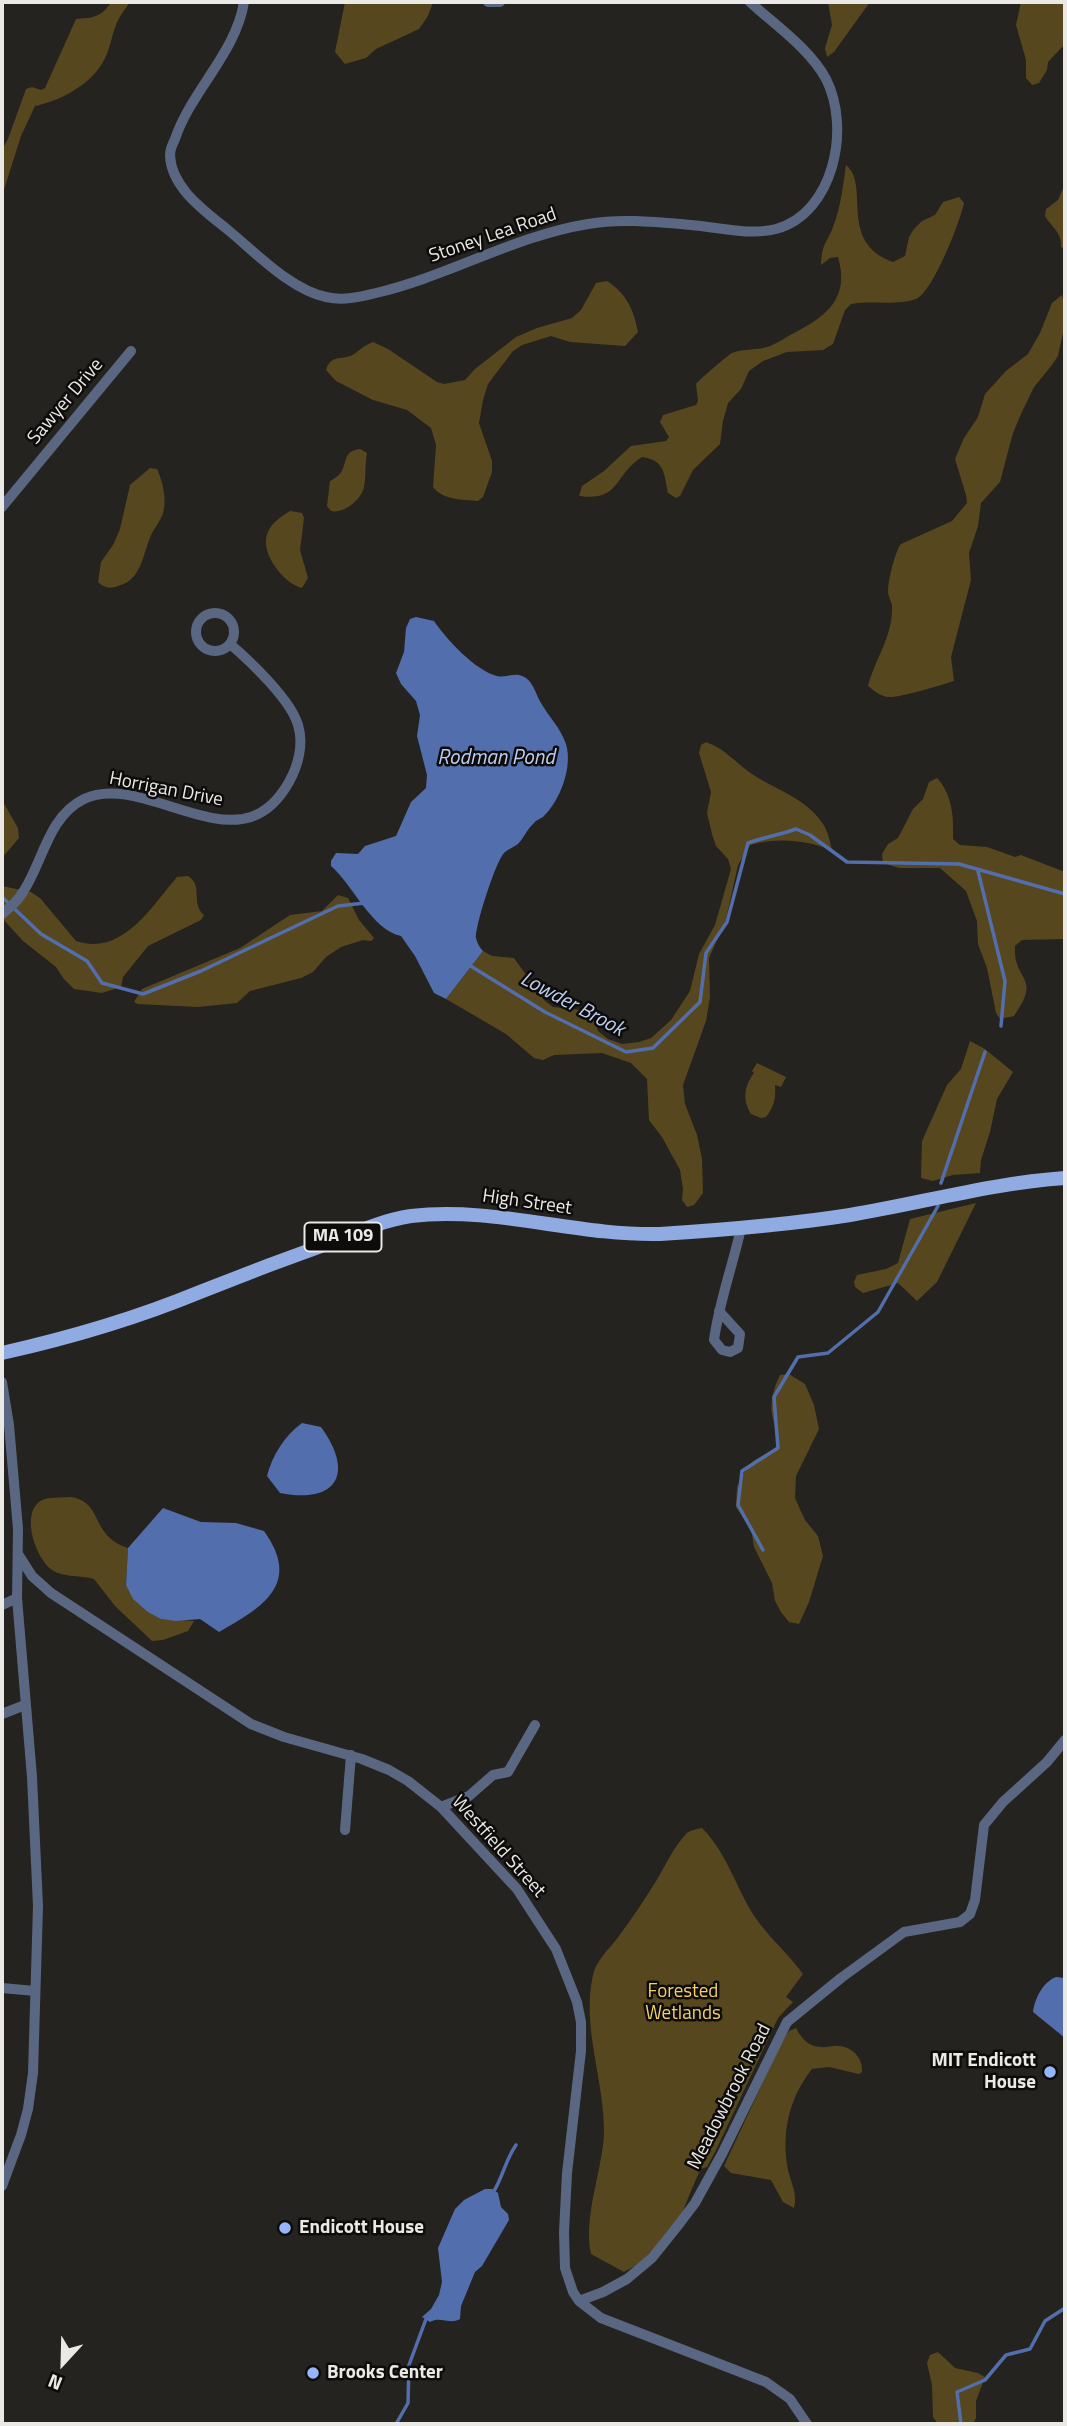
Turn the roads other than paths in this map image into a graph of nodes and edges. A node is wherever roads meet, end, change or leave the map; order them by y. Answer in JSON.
{"nodes":[{"id":1,"x":244,"y":2,"type":"edge"},
{"id":2,"x":488,"y":2,"type":"edge"},
{"id":3,"x":500,"y":2,"type":"edge"},
{"id":4,"x":750,"y":2,"type":"edge"},
{"id":5,"x":131,"y":351,"type":"dead end"},
{"id":6,"x":2,"y":507,"type":"edge"},
{"id":7,"x":230,"y":645,"type":"dead end"},
{"id":8,"x":9,"y":908,"type":"edge"},
{"id":9,"x":1065,"y":1178,"type":"edge"},
{"id":10,"x":741,"y":1228,"type":"junction"},
{"id":11,"x":719,"y":1311,"type":"dead end"},
{"id":12,"x":2,"y":1353,"type":"edge"},
{"id":13,"x":2,"y":1382,"type":"edge"},
{"id":14,"x":18,"y":1553,"type":"junction"},
{"id":15,"x":17,"y":1598,"type":"junction"},
{"id":16,"x":2,"y":1605,"type":"edge"},
{"id":17,"x":24,"y":1705,"type":"junction"},
{"id":18,"x":2,"y":1714,"type":"edge"},
{"id":19,"x":535,"y":1725,"type":"dead end"},
{"id":20,"x":1065,"y":1740,"type":"edge"},
{"id":21,"x":351,"y":1755,"type":"junction"},
{"id":22,"x":440,"y":1807,"type":"junction"},
{"id":23,"x":345,"y":1830,"type":"dead end"},
{"id":24,"x":2,"y":1988,"type":"edge"},
{"id":25,"x":35,"y":1991,"type":"junction"},
{"id":26,"x":2,"y":2186,"type":"edge"},
{"id":27,"x":579,"y":2301,"type":"junction"},
{"id":28,"x":807,"y":2424,"type":"edge"}],
"edges":[{"from":1,"to":4,"type":"street","name":"Stoney Lea Road"},
{"from":2,"to":3,"type":"street"},
{"from":5,"to":6,"type":"street","name":"Sawyer Drive"},
{"from":7,"to":8,"type":"street","name":"Horrigan Drive"},
{"from":9,"to":10,"type":"main road","name":"High Street","number":"MA 109"},
{"from":10,"to":11,"type":"street"},
{"from":10,"to":12,"type":"main road","name":"High Street","number":"MA 109"},
{"from":13,"to":14,"type":"street"},
{"from":14,"to":15,"type":"street"},
{"from":14,"to":21,"type":"street","name":"Westfield Street"},
{"from":15,"to":16,"type":"street"},
{"from":15,"to":17,"type":"street"},
{"from":17,"to":18,"type":"street"},
{"from":17,"to":25,"type":"street"},
{"from":19,"to":22,"type":"street"},
{"from":20,"to":27,"type":"street","name":"Meadowbrook Road"},
{"from":21,"to":22,"type":"street","name":"Westfield Street"},
{"from":21,"to":23,"type":"street"},
{"from":22,"to":27,"type":"street","name":"Westfield Street"},
{"from":24,"to":25,"type":"street"},
{"from":25,"to":26,"type":"street"},
{"from":27,"to":28,"type":"street"}]}
